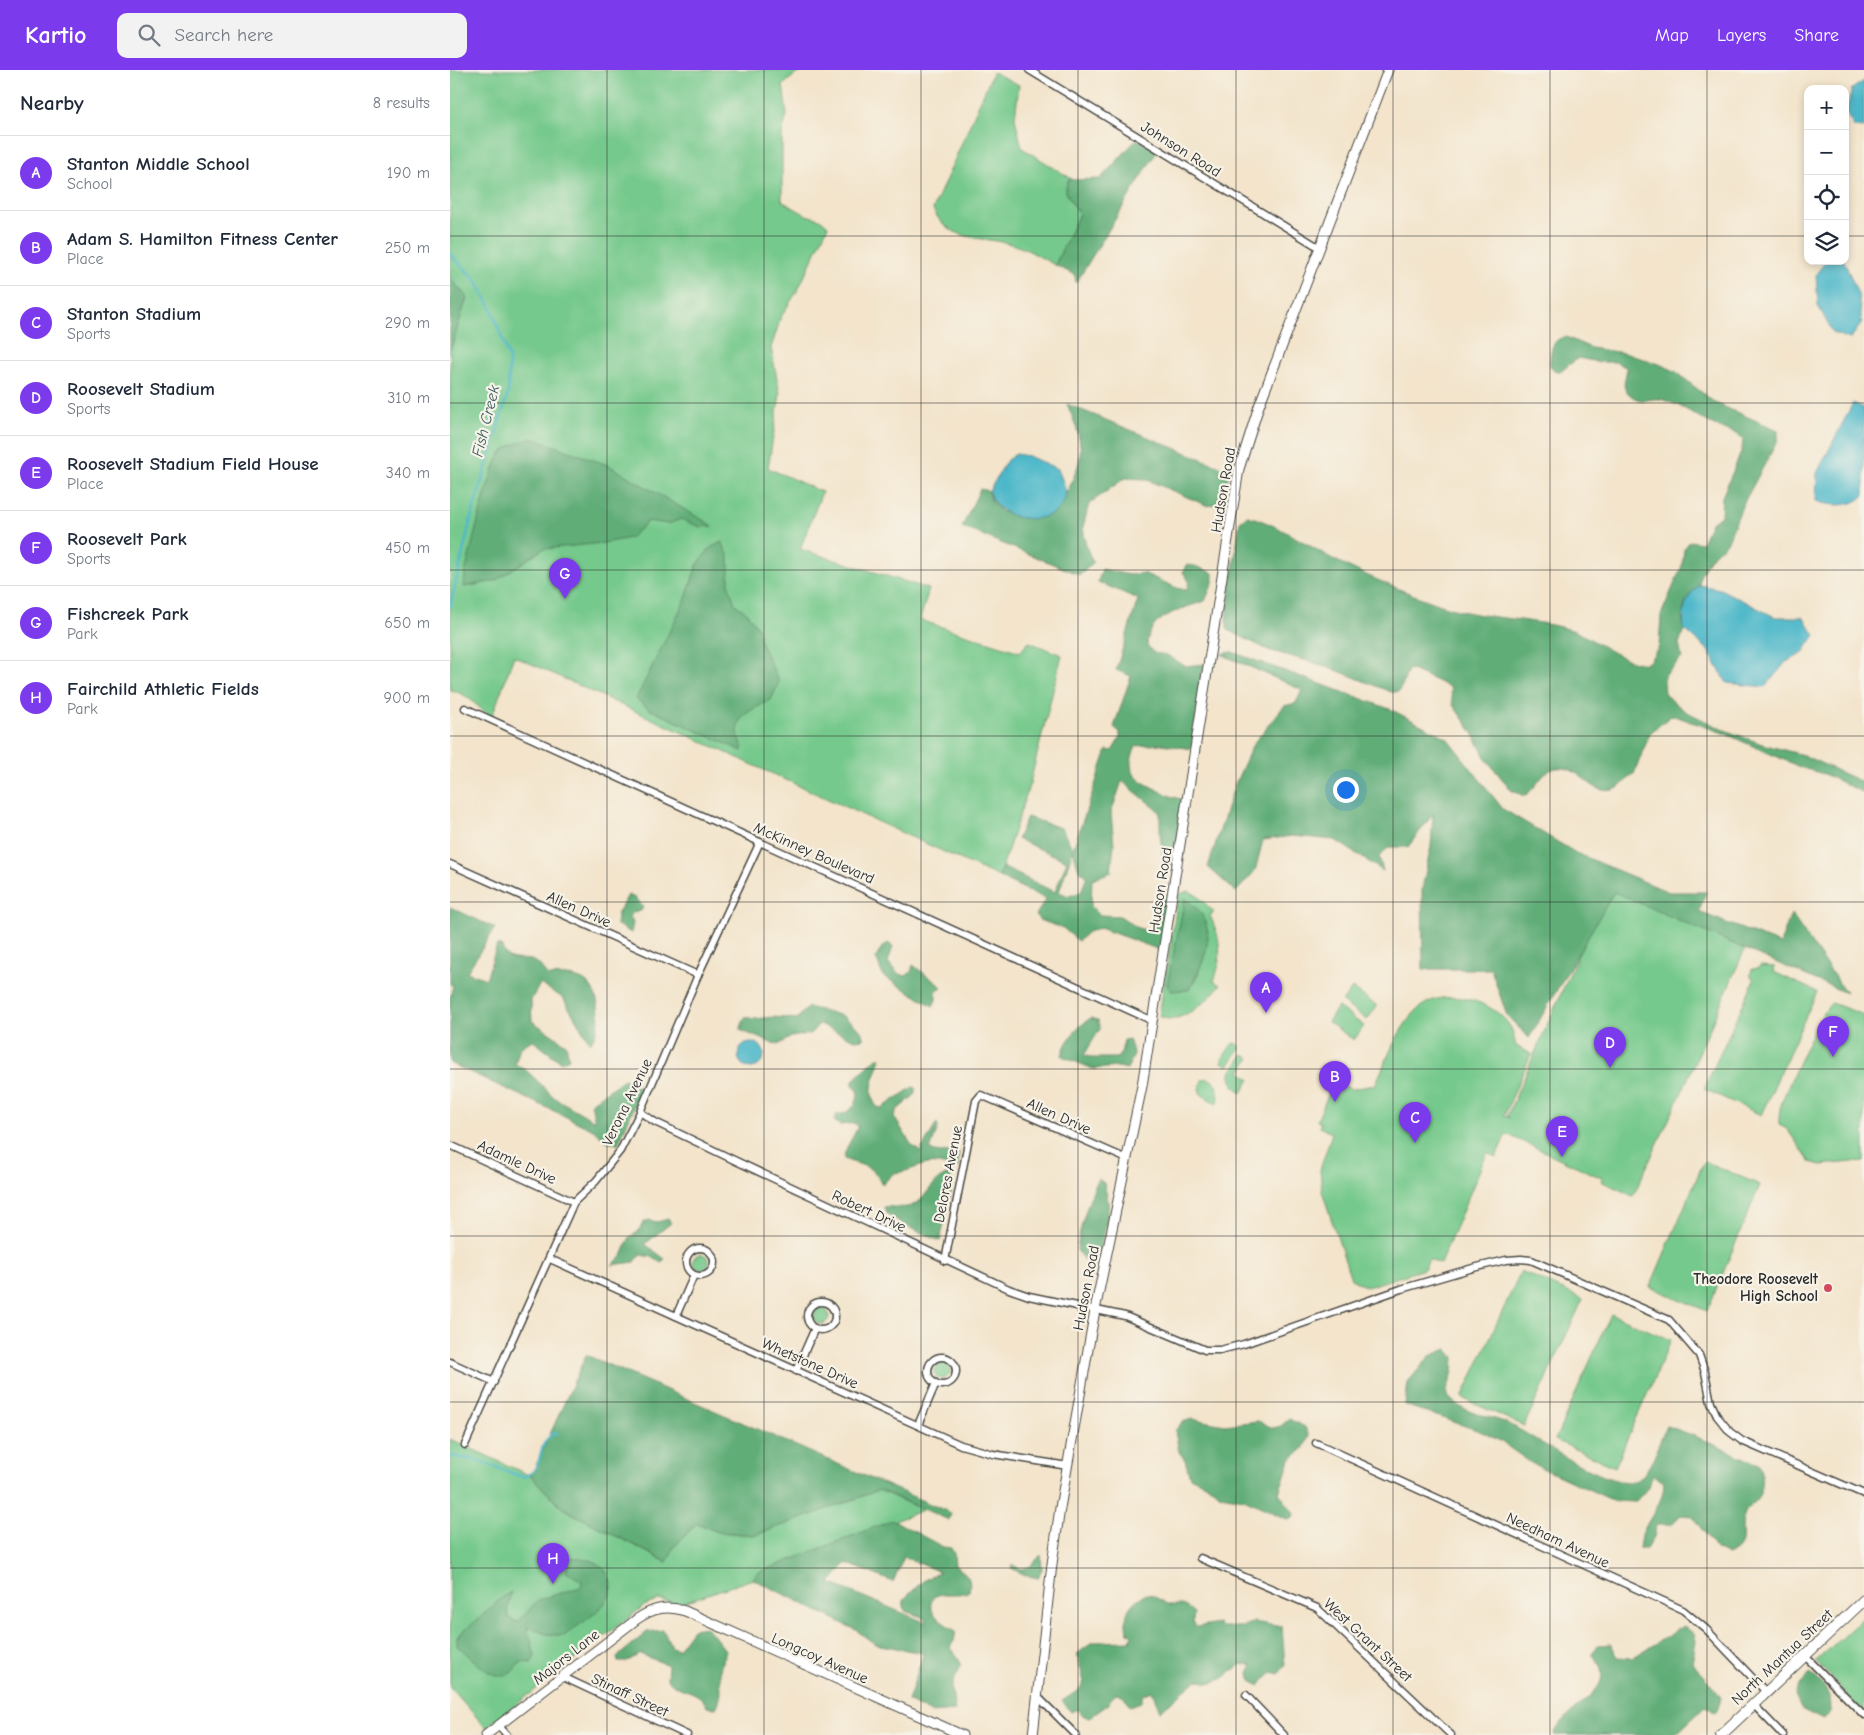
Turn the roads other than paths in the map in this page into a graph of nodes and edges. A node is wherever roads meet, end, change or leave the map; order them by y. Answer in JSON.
{"nodes":[{"id":1,"x":1029,"y":70,"type":"edge"},
{"id":2,"x":1388,"y":70,"type":"edge"},
{"id":3,"x":1320,"y":248,"type":"junction"},
{"id":4,"x":465,"y":708,"type":"dead end"},
{"id":5,"x":760,"y":842,"type":"junction"},
{"id":6,"x":450,"y":864,"type":"edge"},
{"id":7,"x":698,"y":975,"type":"junction"},
{"id":8,"x":1153,"y":1021,"type":"junction"},
{"id":9,"x":981,"y":1095,"type":"joint"},
{"id":10,"x":640,"y":1112,"type":"junction"},
{"id":11,"x":450,"y":1145,"type":"edge"},
{"id":12,"x":1127,"y":1159,"type":"junction"},
{"id":13,"x":574,"y":1202,"type":"junction"},
{"id":14,"x":550,"y":1259,"type":"junction"},
{"id":15,"x":945,"y":1261,"type":"junction"},
{"id":16,"x":694,"y":1275,"type":"junction"},
{"id":17,"x":1096,"y":1310,"type":"junction"},
{"id":18,"x":676,"y":1316,"type":"junction"},
{"id":19,"x":815,"y":1328,"type":"junction"},
{"id":20,"x":450,"y":1362,"type":"edge"},
{"id":21,"x":796,"y":1370,"type":"junction"},
{"id":22,"x":494,"y":1382,"type":"junction"},
{"id":23,"x":936,"y":1383,"type":"junction"},
{"id":24,"x":918,"y":1425,"type":"junction"},
{"id":25,"x":1316,"y":1443,"type":"dead end"},
{"id":26,"x":465,"y":1445,"type":"dead end"},
{"id":27,"x":1068,"y":1466,"type":"junction"},
{"id":28,"x":1864,"y":1494,"type":"edge"},
{"id":29,"x":1200,"y":1558,"type":"dead end"},
{"id":30,"x":1864,"y":1600,"type":"edge"},
{"id":31,"x":666,"y":1607,"type":"joint"},
{"id":32,"x":1805,"y":1656,"type":"junction"},
{"id":33,"x":563,"y":1677,"type":"junction"},
{"id":34,"x":1766,"y":1692,"type":"junction"},
{"id":35,"x":1246,"y":1695,"type":"dead end"},
{"id":36,"x":1037,"y":1696,"type":"junction"},
{"id":37,"x":1753,"y":1704,"type":"junction"},
{"id":38,"x":1864,"y":1715,"type":"edge"},
{"id":39,"x":499,"y":1726,"type":"junction"},
{"id":40,"x":486,"y":1735,"type":"edge"},
{"id":41,"x":507,"y":1735,"type":"edge"},
{"id":42,"x":687,"y":1735,"type":"edge"},
{"id":43,"x":962,"y":1735,"type":"edge"},
{"id":44,"x":1033,"y":1735,"type":"edge"},
{"id":45,"x":1076,"y":1735,"type":"edge"},
{"id":46,"x":1284,"y":1735,"type":"edge"},
{"id":47,"x":1450,"y":1735,"type":"edge"},
{"id":48,"x":1721,"y":1735,"type":"edge"},
{"id":49,"x":1783,"y":1735,"type":"edge"}],
"edges":[{"from":1,"to":3,"type":"street","name":"Johnson Road"},
{"from":2,"to":3,"type":"street","name":"Hudson Road"},
{"from":3,"to":8,"type":"street","name":"Hudson Road"},
{"from":4,"to":5,"type":"street","name":"McKinney Boulevard"},
{"from":5,"to":7,"type":"street","name":"Verona Avenue"},
{"from":5,"to":8,"type":"street","name":"McKinney Boulevard"},
{"from":6,"to":7,"type":"street","name":"Allen Drive"},
{"from":7,"to":10,"type":"street","name":"Verona Avenue"},
{"from":8,"to":12,"type":"street","name":"Hudson Road"},
{"from":9,"to":12,"type":"street","name":"Allen Drive"},
{"from":9,"to":15,"type":"street","name":"Delores Avenue"},
{"from":10,"to":13,"type":"street","name":"Verona Avenue"},
{"from":10,"to":15,"type":"street","name":"Robert Drive"},
{"from":11,"to":13,"type":"street","name":"Adamle Drive"},
{"from":12,"to":17,"type":"street","name":"Hudson Road"},
{"from":13,"to":14,"type":"street","name":"Verona Avenue"},
{"from":14,"to":18,"type":"street","name":"Whetstone Drive"},
{"from":14,"to":22,"type":"street","name":"Verona Avenue"},
{"from":15,"to":17,"type":"street","name":"Robert Drive"},
{"from":16,"to":16,"type":"street"},
{"from":16,"to":18,"type":"street"},
{"from":17,"to":27,"type":"street","name":"Hudson Road"},
{"from":17,"to":28,"type":"street","name":"Robert Drive"},
{"from":18,"to":21,"type":"street","name":"Whetstone Drive"},
{"from":19,"to":19,"type":"street"},
{"from":19,"to":21,"type":"street"},
{"from":20,"to":22,"type":"street"},
{"from":21,"to":24,"type":"street","name":"Whetstone Drive"},
{"from":22,"to":26,"type":"street","name":"Verona Avenue"},
{"from":23,"to":23,"type":"street"},
{"from":23,"to":24,"type":"street"},
{"from":24,"to":27,"type":"street","name":"Whetstone Drive"},
{"from":25,"to":34,"type":"street","name":"Needham Avenue"},
{"from":27,"to":36,"type":"street","name":"Hudson Road"},
{"from":29,"to":47,"type":"street","name":"West Grant Street"},
{"from":30,"to":32,"type":"main road","name":"North Mantua Street"},
{"from":31,"to":33,"type":"street","name":"Majors Lane"},
{"from":31,"to":43,"type":"street","name":"Longcoy Avenue"},
{"from":32,"to":34,"type":"main road","name":"North Mantua Street"},
{"from":32,"to":38,"type":"street"},
{"from":33,"to":39,"type":"street","name":"Majors Lane"},
{"from":33,"to":42,"type":"street","name":"Stinaff Street"},
{"from":34,"to":37,"type":"main road","name":"North Mantua Street"},
{"from":35,"to":46,"type":"street"},
{"from":36,"to":44,"type":"street","name":"Hudson Road"},
{"from":36,"to":45,"type":"street"},
{"from":37,"to":48,"type":"main road","name":"North Mantua Street"},
{"from":37,"to":49,"type":"street"},
{"from":39,"to":40,"type":"street","name":"Majors Lane"},
{"from":39,"to":41,"type":"street"}]}
